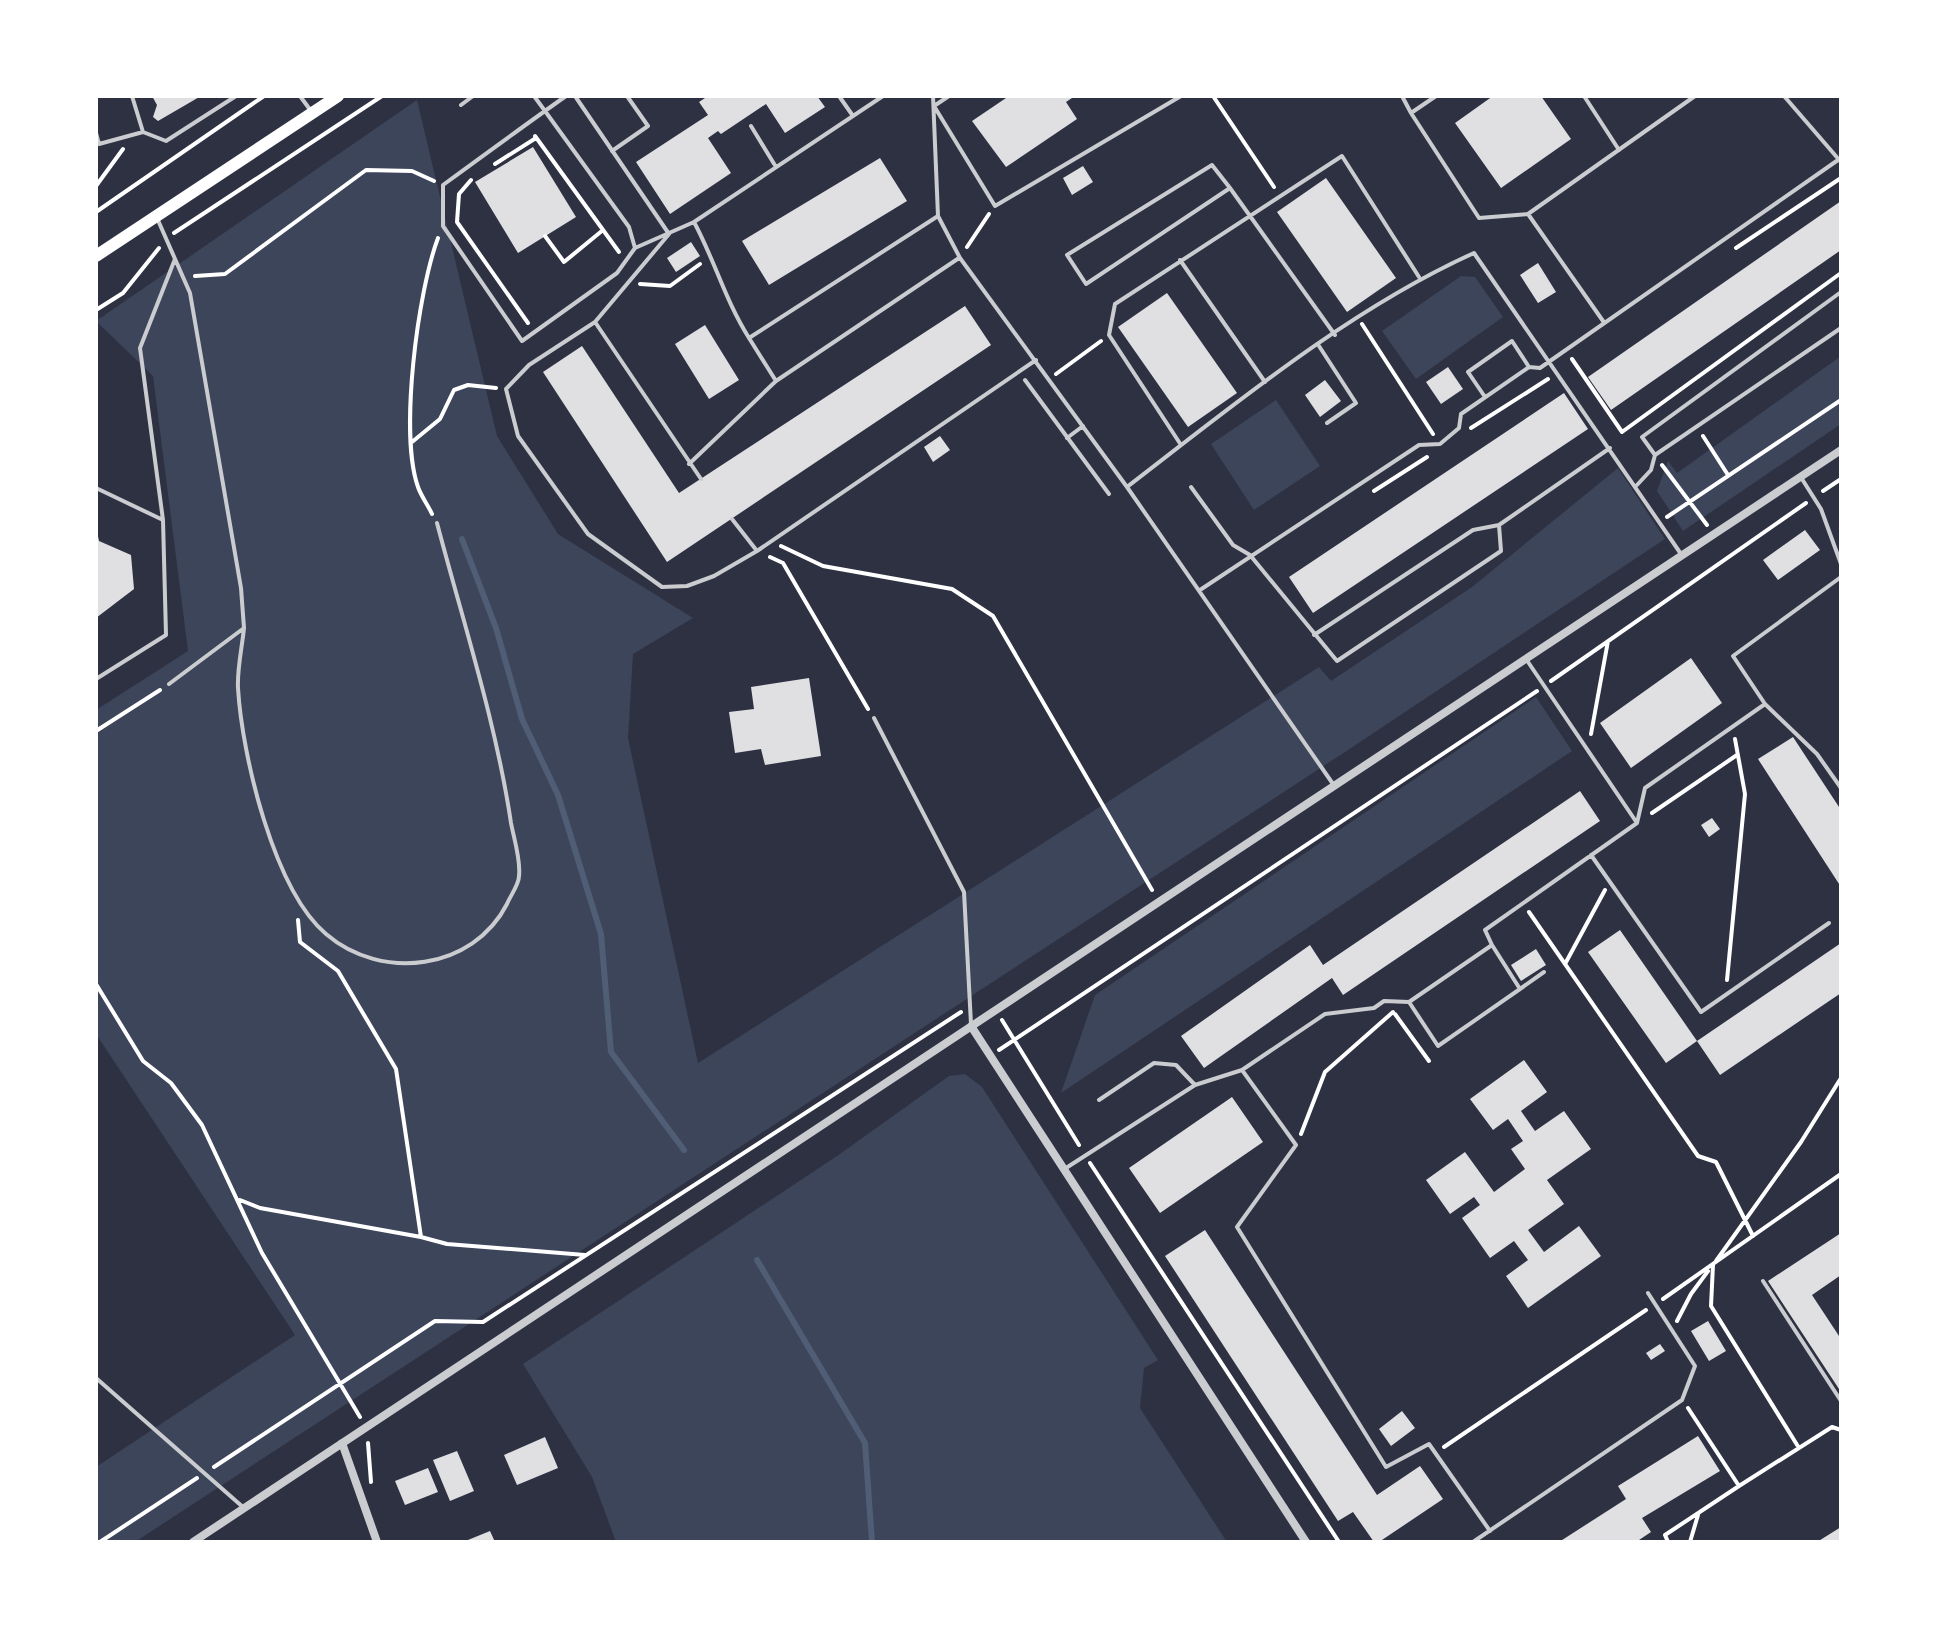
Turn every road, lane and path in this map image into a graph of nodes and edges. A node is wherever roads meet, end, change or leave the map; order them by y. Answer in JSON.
{"nodes":[{"id":1,"x":132,"y":96,"type":"edge"},
{"id":2,"x":236,"y":96,"type":"edge"},
{"id":3,"x":264,"y":96,"type":"edge"},
{"id":4,"x":300,"y":96,"type":"edge"},
{"id":5,"x":338,"y":96,"type":"edge"},
{"id":6,"x":382,"y":96,"type":"edge"},
{"id":7,"x":473,"y":96,"type":"edge"},
{"id":8,"x":534,"y":96,"type":"edge"},
{"id":9,"x":566,"y":96,"type":"edge"},
{"id":10,"x":575,"y":96,"type":"edge"},
{"id":11,"x":627,"y":96,"type":"edge"},
{"id":12,"x":839,"y":96,"type":"edge"},
{"id":13,"x":883,"y":96,"type":"edge"},
{"id":14,"x":933,"y":96,"type":"edge"},
{"id":15,"x":949,"y":96,"type":"edge"},
{"id":16,"x":1181,"y":96,"type":"edge"},
{"id":17,"x":1213,"y":96,"type":"edge"},
{"id":18,"x":1402,"y":96,"type":"edge"},
{"id":19,"x":1436,"y":96,"type":"edge"},
{"id":20,"x":1584,"y":96,"type":"edge"},
{"id":21,"x":1695,"y":96,"type":"edge"},
{"id":22,"x":1784,"y":96,"type":"edge"},
{"id":23,"x":461,"y":105,"type":"dead end"},
{"id":24,"x":934,"y":106,"type":"junction"},
{"id":25,"x":545,"y":111,"type":"junction"},
{"id":26,"x":313,"y":113,"type":"junction"},
{"id":27,"x":1411,"y":113,"type":"junction"},
{"id":28,"x":853,"y":116,"type":"junction"},
{"id":29,"x":526,"y":125,"type":"junction"},
{"id":30,"x":751,"y":126,"type":"dead end"},
{"id":31,"x":143,"y":132,"type":"junction"},
{"id":32,"x":96,"y":133,"type":"edge"},
{"id":33,"x":133,"y":135,"type":"junction"},
{"id":34,"x":536,"y":138,"type":"junction"},
{"id":35,"x":1619,"y":150,"type":"junction"},
{"id":36,"x":612,"y":151,"type":"junction"},
{"id":37,"x":1839,"y":161,"type":"edge"},
{"id":38,"x":491,"y":167,"type":"dead end"},
{"id":39,"x":776,"y":167,"type":"junction"},
{"id":40,"x":481,"y":173,"type":"dead end"},
{"id":41,"x":1841,"y":178,"type":"edge"},
{"id":42,"x":443,"y":185,"type":"junction"},
{"id":43,"x":96,"y":186,"type":"edge"},
{"id":44,"x":1230,"y":188,"type":"junction"},
{"id":45,"x":1280,"y":196,"type":"junction"},
{"id":46,"x":995,"y":206,"type":"junction"},
{"id":47,"x":96,"y":212,"type":"edge"},
{"id":48,"x":1528,"y":214,"type":"junction"},
{"id":49,"x":156,"y":216,"type":"junction"},
{"id":50,"x":938,"y":216,"type":"junction"},
{"id":51,"x":1250,"y":216,"type":"junction"},
{"id":52,"x":694,"y":222,"type":"junction"},
{"id":53,"x":443,"y":226,"type":"junction"},
{"id":54,"x":603,"y":230,"type":"junction"},
{"id":55,"x":669,"y":234,"type":"junction"},
{"id":56,"x":545,"y":236,"type":"dead end"},
{"id":57,"x":168,"y":237,"type":"junction"},
{"id":58,"x":635,"y":248,"type":"junction"},
{"id":59,"x":1725,"y":255,"type":"dead end"},
{"id":60,"x":96,"y":256,"type":"edge"},
{"id":61,"x":712,"y":256,"type":"junction"},
{"id":62,"x":960,"y":258,"type":"junction"},
{"id":63,"x":175,"y":259,"type":"junction"},
{"id":64,"x":1180,"y":260,"type":"junction"},
{"id":65,"x":626,"y":261,"type":"junction"},
{"id":66,"x":1841,"y":273,"type":"edge"},
{"id":67,"x":183,"y":277,"type":"junction"},
{"id":68,"x":1419,"y":278,"type":"junction"},
{"id":69,"x":628,"y":284,"type":"junction"},
{"id":70,"x":1841,"y":292,"type":"edge"},
{"id":71,"x":96,"y":310,"type":"edge"},
{"id":72,"x":1359,"y":319,"type":"junction"},
{"id":73,"x":1603,"y":321,"type":"junction"},
{"id":74,"x":595,"y":322,"type":"junction"},
{"id":75,"x":528,"y":323,"type":"dead end"},
{"id":76,"x":1841,"y":328,"type":"edge"},
{"id":77,"x":1109,"y":335,"type":"junction"},
{"id":78,"x":1335,"y":335,"type":"junction"},
{"id":79,"x":749,"y":338,"type":"junction"},
{"id":80,"x":1319,"y":346,"type":"junction"},
{"id":81,"x":1584,"y":349,"type":"dead end"},
{"id":82,"x":1036,"y":360,"type":"junction"},
{"id":83,"x":1548,"y":362,"type":"junction"},
{"id":84,"x":1573,"y":362,"type":"junction"},
{"id":85,"x":1529,"y":367,"type":"junction"},
{"id":86,"x":1556,"y":373,"type":"junction"},
{"id":87,"x":1050,"y":379,"type":"junction"},
{"id":88,"x":1025,"y":380,"type":"dead end"},
{"id":89,"x":776,"y":381,"type":"junction"},
{"id":90,"x":1265,"y":382,"type":"junction"},
{"id":91,"x":506,"y":389,"type":"junction"},
{"id":92,"x":1485,"y":397,"type":"junction"},
{"id":93,"x":1841,"y":400,"type":"edge"},
{"id":94,"x":1327,"y":423,"type":"dead end"},
{"id":95,"x":1083,"y":426,"type":"junction"},
{"id":96,"x":1698,"y":427,"type":"junction"},
{"id":97,"x":1467,"y":431,"type":"dead end"},
{"id":98,"x":1067,"y":438,"type":"junction"},
{"id":99,"x":411,"y":442,"type":"junction"},
{"id":100,"x":1440,"y":444,"type":"junction"},
{"id":101,"x":1181,"y":445,"type":"junction"},
{"id":102,"x":1610,"y":448,"type":"junction"},
{"id":103,"x":1841,"y":450,"type":"edge"},
{"id":104,"x":1655,"y":455,"type":"junction"},
{"id":105,"x":689,"y":464,"type":"junction"},
{"id":106,"x":1728,"y":475,"type":"junction"},
{"id":107,"x":1800,"y":477,"type":"junction"},
{"id":108,"x":701,"y":479,"type":"dead end"},
{"id":109,"x":1841,"y":479,"type":"edge"},
{"id":110,"x":1637,"y":485,"type":"junction"},
{"id":111,"x":1127,"y":487,"type":"junction"},
{"id":112,"x":1191,"y":487,"type":"dead end"},
{"id":113,"x":96,"y":488,"type":"edge"},
{"id":114,"x":1109,"y":494,"type":"dead end"},
{"id":115,"x":1814,"y":497,"type":"junction"},
{"id":116,"x":1363,"y":498,"type":"dead end"},
{"id":117,"x":1691,"y":500,"type":"junction"},
{"id":118,"x":732,"y":519,"type":"dead end"},
{"id":119,"x":163,"y":520,"type":"junction"},
{"id":120,"x":1660,"y":522,"type":"junction"},
{"id":121,"x":437,"y":523,"type":"joint"},
{"id":122,"x":1499,"y":525,"type":"junction"},
{"id":123,"x":1714,"y":535,"type":"junction"},
{"id":124,"x":772,"y":541,"type":"junction"},
{"id":125,"x":757,"y":551,"type":"junction"},
{"id":126,"x":1250,"y":555,"type":"junction"},
{"id":127,"x":1682,"y":556,"type":"junction"},
{"id":128,"x":1728,"y":557,"type":"junction"},
{"id":129,"x":1841,"y":564,"type":"edge"},
{"id":130,"x":1841,"y":577,"type":"edge"},
{"id":131,"x":1200,"y":590,"type":"junction"},
{"id":132,"x":244,"y":628,"type":"junction"},
{"id":133,"x":1314,"y":635,"type":"junction"},
{"id":134,"x":1608,"y":641,"type":"junction"},
{"id":135,"x":1525,"y":659,"type":"junction"},
{"id":136,"x":96,"y":679,"type":"edge"},
{"id":137,"x":169,"y":684,"type":"joint"},
{"id":138,"x":1542,"y":688,"type":"junction"},
{"id":139,"x":1765,"y":704,"type":"junction"},
{"id":140,"x":874,"y":718,"type":"joint"},
{"id":141,"x":1732,"y":727,"type":"junction"},
{"id":142,"x":96,"y":731,"type":"edge"},
{"id":143,"x":1588,"y":754,"type":"junction"},
{"id":144,"x":1738,"y":755,"type":"junction"},
{"id":145,"x":1333,"y":784,"type":"junction"},
{"id":146,"x":1841,"y":788,"type":"edge"},
{"id":147,"x":1637,"y":823,"type":"junction"},
{"id":148,"x":1591,"y":855,"type":"junction"},
{"id":149,"x":1610,"y":881,"type":"junction"},
{"id":150,"x":296,"y":897,"type":"junction"},
{"id":151,"x":1159,"y":901,"type":"junction"},
{"id":152,"x":1523,"y":903,"type":"junction"},
{"id":153,"x":1829,"y":923,"type":"dead end"},
{"id":154,"x":1492,"y":945,"type":"junction"},
{"id":155,"x":1565,"y":964,"type":"junction"},
{"id":156,"x":1544,"y":972,"type":"dead end"},
{"id":157,"x":96,"y":984,"type":"edge"},
{"id":158,"x":1520,"y":989,"type":"junction"},
{"id":159,"x":1726,"y":994,"type":"junction"},
{"id":160,"x":1384,"y":1001,"type":"junction"},
{"id":161,"x":1409,"y":1002,"type":"junction"},
{"id":162,"x":970,"y":1006,"type":"junction"},
{"id":163,"x":996,"y":1009,"type":"junction"},
{"id":164,"x":1395,"y":1014,"type":"junction"},
{"id":165,"x":971,"y":1026,"type":"junction"},
{"id":166,"x":1014,"y":1040,"type":"junction"},
{"id":167,"x":991,"y":1056,"type":"junction"},
{"id":168,"x":1429,"y":1061,"type":"dead end"},
{"id":169,"x":1242,"y":1070,"type":"junction"},
{"id":170,"x":1841,"y":1078,"type":"edge"},
{"id":171,"x":1195,"y":1085,"type":"junction"},
{"id":172,"x":1099,"y":1100,"type":"dead end"},
{"id":173,"x":1296,"y":1145,"type":"junction"},
{"id":174,"x":1087,"y":1157,"type":"junction"},
{"id":175,"x":1064,"y":1170,"type":"junction"},
{"id":176,"x":1841,"y":1174,"type":"edge"},
{"id":177,"x":237,"y":1199,"type":"junction"},
{"id":178,"x":1745,"y":1219,"type":"junction"},
{"id":179,"x":1753,"y":1236,"type":"junction"},
{"id":180,"x":421,"y":1237,"type":"junction"},
{"id":181,"x":587,"y":1255,"type":"junction"},
{"id":182,"x":1713,"y":1265,"type":"junction"},
{"id":183,"x":1763,"y":1281,"type":"dead end"},
{"id":184,"x":1648,"y":1293,"type":"dead end"},
{"id":185,"x":1655,"y":1304,"type":"junction"},
{"id":186,"x":1672,"y":1332,"type":"junction"},
{"id":187,"x":96,"y":1378,"type":"edge"},
{"id":188,"x":339,"y":1384,"type":"junction"},
{"id":189,"x":1682,"y":1400,"type":"junction"},
{"id":190,"x":1841,"y":1401,"type":"edge"},
{"id":191,"x":366,"y":1427,"type":"junction"},
{"id":192,"x":1841,"y":1430,"type":"edge"},
{"id":193,"x":342,"y":1443,"type":"junction"},
{"id":194,"x":1799,"y":1448,"type":"junction"},
{"id":195,"x":1435,"y":1453,"type":"junction"},
{"id":196,"x":206,"y":1472,"type":"junction"},
{"id":197,"x":1739,"y":1486,"type":"junction"},
{"id":198,"x":363,"y":1503,"type":"junction"},
{"id":199,"x":244,"y":1508,"type":"junction"},
{"id":200,"x":1699,"y":1512,"type":"junction"},
{"id":201,"x":1490,"y":1531,"type":"junction"},
{"id":202,"x":100,"y":1542,"type":"edge"},
{"id":203,"x":193,"y":1542,"type":"edge"},
{"id":204,"x":377,"y":1542,"type":"edge"},
{"id":205,"x":1306,"y":1542,"type":"edge"},
{"id":206,"x":1339,"y":1542,"type":"edge"},
{"id":207,"x":1473,"y":1542,"type":"edge"},
{"id":208,"x":1668,"y":1542,"type":"edge"},
{"id":209,"x":1690,"y":1542,"type":"edge"}],
"edges":[{"from":1,"to":31,"type":"lane"},
{"from":2,"to":31,"type":"lane"},
{"from":3,"to":47,"type":"path"},
{"from":4,"to":26,"type":"lane"},
{"from":5,"to":26,"type":"main road"},
{"from":6,"to":57,"type":"path"},
{"from":7,"to":23,"type":"lane"},
{"from":8,"to":25,"type":"lane"},
{"from":9,"to":25,"type":"lane"},
{"from":10,"to":36,"type":"lane"},
{"from":11,"to":36,"type":"lane"},
{"from":12,"to":28,"type":"lane"},
{"from":13,"to":28,"type":"lane"},
{"from":14,"to":24,"type":"lane"},
{"from":15,"to":24,"type":"lane"},
{"from":16,"to":46,"type":"lane"},
{"from":17,"to":45,"type":"path"},
{"from":18,"to":27,"type":"lane"},
{"from":19,"to":27,"type":"lane"},
{"from":20,"to":35,"type":"lane"},
{"from":21,"to":35,"type":"lane"},
{"from":22,"to":37,"type":"lane"},
{"from":24,"to":46,"type":"lane"},
{"from":24,"to":50,"type":"lane"},
{"from":25,"to":29,"type":"lane"},
{"from":25,"to":58,"type":"lane"},
{"from":26,"to":49,"type":"main road"},
{"from":27,"to":48,"type":"lane"},
{"from":28,"to":39,"type":"lane"},
{"from":29,"to":34,"type":"path"},
{"from":29,"to":42,"type":"lane"},
{"from":30,"to":39,"type":"lane"},
{"from":31,"to":33,"type":"lane"},
{"from":32,"to":33,"type":"lane"},
{"from":33,"to":43,"type":"path"},
{"from":34,"to":38,"type":"path"},
{"from":34,"to":54,"type":"path"},
{"from":35,"to":48,"type":"lane"},
{"from":36,"to":55,"type":"lane"},
{"from":37,"to":73,"type":"lane"},
{"from":39,"to":52,"type":"lane"},
{"from":40,"to":75,"type":"path"},
{"from":41,"to":59,"type":"path"},
{"from":42,"to":53,"type":"lane"},
{"from":42,"to":67,"type":"path"},
{"from":44,"to":44,"type":"lane"},
{"from":44,"to":51,"type":"lane"},
{"from":45,"to":51,"type":"lane"},
{"from":45,"to":68,"type":"lane"},
{"from":46,"to":62,"type":"path"},
{"from":48,"to":73,"type":"lane"},
{"from":49,"to":57,"type":"lane"},
{"from":49,"to":60,"type":"main road"},
{"from":50,"to":62,"type":"lane"},
{"from":50,"to":79,"type":"lane"},
{"from":51,"to":64,"type":"lane"},
{"from":51,"to":78,"type":"lane"},
{"from":52,"to":55,"type":"lane"},
{"from":52,"to":61,"type":"lane"},
{"from":53,"to":65,"type":"lane"},
{"from":53,"to":99,"type":"path"},
{"from":54,"to":56,"type":"path"},
{"from":54,"to":65,"type":"path"},
{"from":55,"to":58,"type":"lane"},
{"from":55,"to":69,"type":"lane"},
{"from":57,"to":63,"type":"lane"},
{"from":57,"to":71,"type":"path"},
{"from":58,"to":65,"type":"lane"},
{"from":61,"to":69,"type":"path"},
{"from":61,"to":79,"type":"lane"},
{"from":62,"to":82,"type":"lane"},
{"from":62,"to":89,"type":"lane"},
{"from":63,"to":67,"type":"lane"},
{"from":63,"to":119,"type":"lane"},
{"from":64,"to":77,"type":"lane"},
{"from":64,"to":90,"type":"lane"},
{"from":66,"to":84,"type":"path"},
{"from":67,"to":132,"type":"lane"},
{"from":68,"to":72,"type":"lane"},
{"from":68,"to":83,"type":"lane"},
{"from":69,"to":74,"type":"lane"},
{"from":70,"to":104,"type":"lane"},
{"from":72,"to":78,"type":"lane"},
{"from":72,"to":100,"type":"path"},
{"from":73,"to":83,"type":"lane"},
{"from":74,"to":91,"type":"lane"},
{"from":74,"to":105,"type":"lane"},
{"from":76,"to":96,"type":"lane"},
{"from":77,"to":87,"type":"path"},
{"from":77,"to":101,"type":"lane"},
{"from":78,"to":80,"type":"lane"},
{"from":79,"to":89,"type":"lane"},
{"from":80,"to":90,"type":"lane"},
{"from":80,"to":94,"type":"lane"},
{"from":81,"to":84,"type":"path"},
{"from":82,"to":87,"type":"lane"},
{"from":82,"to":124,"type":"lane"},
{"from":83,"to":85,"type":"lane"},
{"from":83,"to":86,"type":"lane"},
{"from":84,"to":86,"type":"path"},
{"from":85,"to":92,"type":"lane"},
{"from":85,"to":92,"type":"lane"},
{"from":86,"to":97,"type":"path"},
{"from":86,"to":102,"type":"lane"},
{"from":87,"to":95,"type":"lane"},
{"from":88,"to":98,"type":"lane"},
{"from":89,"to":105,"type":"lane"},
{"from":90,"to":101,"type":"lane"},
{"from":91,"to":99,"type":"path"},
{"from":91,"to":125,"type":"lane"},
{"from":92,"to":100,"type":"lane"},
{"from":93,"to":106,"type":"path"},
{"from":95,"to":98,"type":"lane"},
{"from":95,"to":111,"type":"lane"},
{"from":96,"to":104,"type":"lane"},
{"from":96,"to":106,"type":"path"},
{"from":98,"to":114,"type":"lane"},
{"from":99,"to":121,"type":"path"},
{"from":100,"to":116,"type":"path"},
{"from":100,"to":126,"type":"lane"},
{"from":101,"to":111,"type":"lane"},
{"from":102,"to":110,"type":"lane"},
{"from":102,"to":122,"type":"lane"},
{"from":103,"to":107,"type":"street"},
{"from":104,"to":110,"type":"lane"},
{"from":104,"to":117,"type":"path"},
{"from":105,"to":108,"type":"lane"},
{"from":106,"to":117,"type":"path"},
{"from":107,"to":115,"type":"lane"},
{"from":107,"to":123,"type":"street"},
{"from":109,"to":115,"type":"path"},
{"from":110,"to":120,"type":"lane"},
{"from":111,"to":131,"type":"lane"},
{"from":112,"to":126,"type":"lane"},
{"from":113,"to":119,"type":"lane"},
{"from":115,"to":128,"type":"path"},
{"from":115,"to":129,"type":"lane"},
{"from":117,"to":120,"type":"path"},
{"from":117,"to":123,"type":"path"},
{"from":118,"to":125,"type":"lane"},
{"from":119,"to":136,"type":"lane"},
{"from":120,"to":127,"type":"lane"},
{"from":121,"to":150,"type":"lane"},
{"from":122,"to":133,"type":"lane"},
{"from":122,"to":133,"type":"lane"},
{"from":123,"to":127,"type":"street"},
{"from":123,"to":128,"type":"path"},
{"from":124,"to":125,"type":"lane"},
{"from":124,"to":151,"type":"path"},
{"from":125,"to":140,"type":"path"},
{"from":126,"to":131,"type":"lane"},
{"from":126,"to":133,"type":"lane"},
{"from":127,"to":135,"type":"street"},
{"from":128,"to":134,"type":"path"},
{"from":130,"to":139,"type":"lane"},
{"from":131,"to":145,"type":"lane"},
{"from":132,"to":137,"type":"lane"},
{"from":132,"to":150,"type":"lane"},
{"from":134,"to":138,"type":"path"},
{"from":134,"to":143,"type":"path"},
{"from":135,"to":138,"type":"lane"},
{"from":135,"to":145,"type":"street"},
{"from":137,"to":142,"type":"path"},
{"from":138,"to":143,"type":"lane"},
{"from":138,"to":166,"type":"path"},
{"from":139,"to":141,"type":"lane"},
{"from":139,"to":146,"type":"lane"},
{"from":140,"to":162,"type":"lane"},
{"from":141,"to":144,"type":"path"},
{"from":141,"to":147,"type":"lane"},
{"from":143,"to":147,"type":"lane"},
{"from":144,"to":147,"type":"path"},
{"from":144,"to":159,"type":"path"},
{"from":145,"to":151,"type":"street"},
{"from":147,"to":148,"type":"lane"},
{"from":148,"to":149,"type":"lane"},
{"from":148,"to":152,"type":"lane"},
{"from":149,"to":155,"type":"path"},
{"from":149,"to":159,"type":"lane"},
{"from":150,"to":180,"type":"path"},
{"from":151,"to":163,"type":"street"},
{"from":152,"to":154,"type":"lane"},
{"from":152,"to":155,"type":"path"},
{"from":153,"to":159,"type":"lane"},
{"from":154,"to":158,"type":"lane"},
{"from":154,"to":161,"type":"lane"},
{"from":155,"to":178,"type":"path"},
{"from":156,"to":158,"type":"lane"},
{"from":157,"to":177,"type":"path"},
{"from":158,"to":161,"type":"lane"},
{"from":160,"to":161,"type":"lane"},
{"from":160,"to":164,"type":"path"},
{"from":160,"to":169,"type":"lane"},
{"from":162,"to":165,"type":"lane"},
{"from":162,"to":181,"type":"path"},
{"from":163,"to":165,"type":"street"},
{"from":163,"to":166,"type":"path"},
{"from":164,"to":168,"type":"path"},
{"from":164,"to":173,"type":"path"},
{"from":165,"to":167,"type":"street"},
{"from":165,"to":191,"type":"street"},
{"from":166,"to":167,"type":"path"},
{"from":166,"to":174,"type":"path"},
{"from":167,"to":175,"type":"street"},
{"from":169,"to":171,"type":"lane"},
{"from":169,"to":173,"type":"lane"},
{"from":170,"to":178,"type":"path"},
{"from":171,"to":172,"type":"lane"},
{"from":171,"to":174,"type":"lane"},
{"from":173,"to":195,"type":"lane"},
{"from":174,"to":175,"type":"lane"},
{"from":174,"to":206,"type":"path"},
{"from":175,"to":205,"type":"street"},
{"from":176,"to":179,"type":"path"},
{"from":177,"to":180,"type":"path"},
{"from":177,"to":188,"type":"path"},
{"from":178,"to":179,"type":"path"},
{"from":178,"to":182,"type":"path"},
{"from":179,"to":182,"type":"path"},
{"from":180,"to":181,"type":"path"},
{"from":181,"to":188,"type":"path"},
{"from":182,"to":185,"type":"path"},
{"from":182,"to":186,"type":"path"},
{"from":182,"to":194,"type":"path"},
{"from":183,"to":190,"type":"lane"},
{"from":184,"to":185,"type":"lane"},
{"from":185,"to":186,"type":"lane"},
{"from":185,"to":195,"type":"path"},
{"from":186,"to":189,"type":"lane"},
{"from":187,"to":196,"type":"lane"},
{"from":188,"to":191,"type":"path"},
{"from":188,"to":196,"type":"path"},
{"from":189,"to":197,"type":"path"},
{"from":189,"to":201,"type":"lane"},
{"from":191,"to":193,"type":"street"},
{"from":191,"to":198,"type":"path"},
{"from":192,"to":194,"type":"path"},
{"from":193,"to":198,"type":"street"},
{"from":193,"to":199,"type":"street"},
{"from":194,"to":197,"type":"path"},
{"from":195,"to":201,"type":"lane"},
{"from":196,"to":199,"type":"lane"},
{"from":196,"to":202,"type":"path"},
{"from":197,"to":200,"type":"path"},
{"from":198,"to":204,"type":"street"},
{"from":199,"to":203,"type":"street"},
{"from":200,"to":208,"type":"path"},
{"from":200,"to":209,"type":"path"},
{"from":201,"to":207,"type":"lane"}]}
